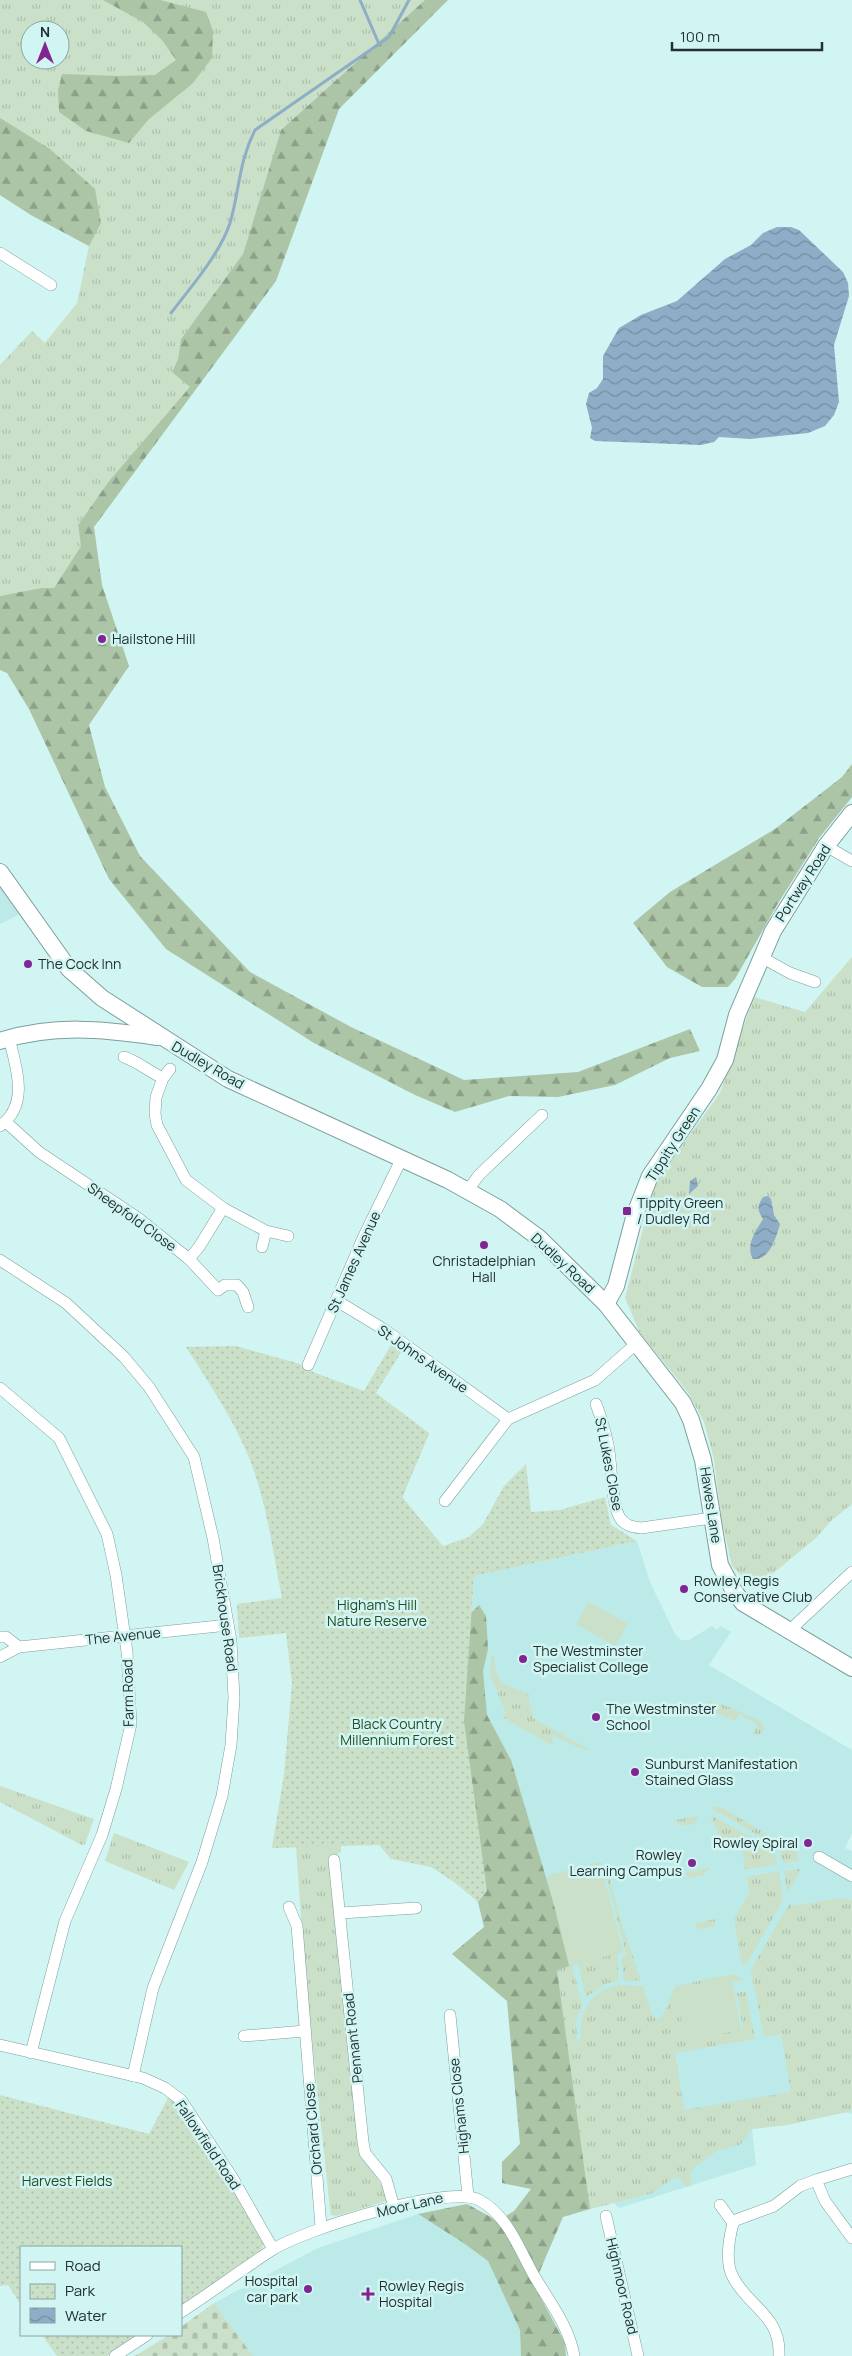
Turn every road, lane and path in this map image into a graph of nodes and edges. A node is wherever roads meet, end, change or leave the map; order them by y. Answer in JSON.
{"nodes":[{"id":1,"x":0,"y":253,"type":"edge"},
{"id":2,"x":51,"y":285,"type":"dead end"},
{"id":3,"x":852,"y":813,"type":"edge"},
{"id":4,"x":826,"y":846,"type":"junction"},
{"id":5,"x":852,"y":861,"type":"edge"},
{"id":6,"x":0,"y":872,"type":"edge"},
{"id":7,"x":760,"y":957,"type":"junction"},
{"id":8,"x":815,"y":982,"type":"dead end"},
{"id":9,"x":737,"y":1015,"type":"joint"},
{"id":10,"x":161,"y":1038,"type":"junction"},
{"id":11,"x":5,"y":1039,"type":"edge"},
{"id":12,"x":124,"y":1057,"type":"dead end"},
{"id":13,"x":542,"y":1115,"type":"dead end"},
{"id":14,"x":3,"y":1124,"type":"edge"},
{"id":15,"x":401,"y":1160,"type":"junction"},
{"id":16,"x":468,"y":1190,"type":"junction"},
{"id":17,"x":223,"y":1208,"type":"junction"},
{"id":18,"x":266,"y":1231,"type":"junction"},
{"id":19,"x":288,"y":1236,"type":"dead end"},
{"id":20,"x":262,"y":1247,"type":"dead end"},
{"id":21,"x":189,"y":1259,"type":"junction"},
{"id":22,"x":0,"y":1260,"type":"edge"},
{"id":23,"x":337,"y":1301,"type":"junction"},
{"id":24,"x":606,"y":1304,"type":"junction"},
{"id":25,"x":248,"y":1307,"type":"dead end"},
{"id":26,"x":637,"y":1343,"type":"junction"},
{"id":27,"x":308,"y":1365,"type":"dead end"},
{"id":28,"x":0,"y":1388,"type":"edge"},
{"id":29,"x":596,"y":1404,"type":"dead end"},
{"id":30,"x":508,"y":1419,"type":"junction"},
{"id":31,"x":445,"y":1501,"type":"dead end"},
{"id":32,"x":712,"y":1518,"type":"junction"},
{"id":33,"x":852,"y":1572,"type":"edge"},
{"id":34,"x":228,"y":1625,"type":"junction"},
{"id":35,"x":789,"y":1631,"type":"junction"},
{"id":36,"x":125,"y":1636,"type":"junction"},
{"id":37,"x":0,"y":1637,"type":"edge"},
{"id":38,"x":18,"y":1648,"type":"junction"},
{"id":39,"x":0,"y":1657,"type":"edge"},
{"id":40,"x":852,"y":1668,"type":"edge"},
{"id":41,"x":819,"y":1857,"type":"dead end"},
{"id":42,"x":334,"y":1860,"type":"dead end"},
{"id":43,"x":852,"y":1876,"type":"edge"},
{"id":44,"x":289,"y":1907,"type":"dead end"},
{"id":45,"x":416,"y":1908,"type":"dead end"},
{"id":46,"x":341,"y":1913,"type":"junction"},
{"id":47,"x":450,"y":2015,"type":"dead end"},
{"id":48,"x":305,"y":2031,"type":"junction"},
{"id":49,"x":244,"y":2036,"type":"dead end"},
{"id":50,"x":0,"y":2045,"type":"edge"},
{"id":51,"x":31,"y":2053,"type":"junction"},
{"id":52,"x":133,"y":2076,"type":"junction"},
{"id":53,"x":852,"y":2169,"type":"edge"},
{"id":54,"x":816,"y":2180,"type":"junction"},
{"id":55,"x":468,"y":2196,"type":"junction"},
{"id":56,"x":720,"y":2205,"type":"dead end"},
{"id":57,"x":394,"y":2208,"type":"junction"},
{"id":58,"x":606,"y":2216,"type":"dead end"},
{"id":59,"x":733,"y":2224,"type":"junction"},
{"id":60,"x":320,"y":2227,"type":"junction"},
{"id":61,"x":852,"y":2238,"type":"edge"},
{"id":62,"x":273,"y":2249,"type":"junction"},
{"id":63,"x":182,"y":2311,"type":"edge"},
{"id":64,"x":145,"y":2336,"type":"edge"},
{"id":65,"x":115,"y":2356,"type":"edge"},
{"id":66,"x":574,"y":2356,"type":"edge"},
{"id":67,"x":638,"y":2356,"type":"edge"},
{"id":68,"x":779,"y":2356,"type":"edge"}],
"edges":[{"from":1,"to":2,"type":"street"},
{"from":3,"to":4,"type":"main road","name":"Portway Road"},
{"from":4,"to":5,"type":"street"},
{"from":4,"to":7,"type":"main road","name":"Portway Road"},
{"from":6,"to":10,"type":"main road","name":"Dudley Road"},
{"from":7,"to":8,"type":"street"},
{"from":7,"to":9,"type":"main road","name":"Portway Road"},
{"from":9,"to":24,"type":"main road","name":"Tippity Green"},
{"from":10,"to":11,"type":"main road"},
{"from":10,"to":15,"type":"main road","name":"Dudley Road"},
{"from":11,"to":14,"type":"street"},
{"from":12,"to":17,"type":"street"},
{"from":13,"to":16,"type":"street"},
{"from":14,"to":21,"type":"street","name":"Sheepfold Close"},
{"from":15,"to":16,"type":"main road","name":"Dudley Road"},
{"from":15,"to":23,"type":"street","name":"St James Avenue"},
{"from":16,"to":24,"type":"main road","name":"Dudley Road"},
{"from":17,"to":18,"type":"street"},
{"from":17,"to":21,"type":"street"},
{"from":18,"to":19,"type":"street"},
{"from":18,"to":20,"type":"street"},
{"from":21,"to":25,"type":"street","name":"Sheepfold Close"},
{"from":22,"to":34,"type":"street","name":"Brickhouse Road"},
{"from":23,"to":27,"type":"street","name":"St James Avenue"},
{"from":23,"to":30,"type":"street","name":"St Johns Avenue"},
{"from":24,"to":26,"type":"main road","name":"Hawes Lane"},
{"from":26,"to":30,"type":"street"},
{"from":26,"to":32,"type":"main road","name":"Hawes Lane"},
{"from":28,"to":36,"type":"street","name":"Farm Road"},
{"from":29,"to":32,"type":"street","name":"St Lukes Close"},
{"from":30,"to":31,"type":"street"},
{"from":32,"to":35,"type":"main road","name":"Hawes Lane"},
{"from":33,"to":35,"type":"street"},
{"from":34,"to":36,"type":"street","name":"The Avenue"},
{"from":34,"to":52,"type":"street","name":"Brickhouse Road"},
{"from":35,"to":40,"type":"main road","name":"Hawes Lane"},
{"from":36,"to":38,"type":"street","name":"The Avenue"},
{"from":36,"to":51,"type":"street","name":"Farm Road"},
{"from":37,"to":38,"type":"street"},
{"from":38,"to":39,"type":"street","name":"The Avenue"},
{"from":41,"to":43,"type":"street"},
{"from":42,"to":46,"type":"street","name":"Pennant Road"},
{"from":44,"to":48,"type":"street","name":"Orchard Close"},
{"from":45,"to":46,"type":"street"},
{"from":46,"to":57,"type":"street","name":"Pennant Road"},
{"from":47,"to":55,"type":"street","name":"Highams Close"},
{"from":48,"to":49,"type":"street"},
{"from":48,"to":60,"type":"street","name":"Orchard Close"},
{"from":50,"to":51,"type":"street","name":"Fallowfield Road"},
{"from":51,"to":52,"type":"street","name":"Fallowfield Road"},
{"from":52,"to":62,"type":"street","name":"Fallowfield Road"},
{"from":53,"to":54,"type":"street"},
{"from":54,"to":59,"type":"street"},
{"from":54,"to":61,"type":"street"},
{"from":55,"to":57,"type":"street","name":"Moor Lane"},
{"from":55,"to":66,"type":"street"},
{"from":56,"to":59,"type":"street"},
{"from":57,"to":60,"type":"street","name":"Moor Lane"},
{"from":58,"to":67,"type":"street","name":"Highmoor Road"},
{"from":59,"to":68,"type":"street"},
{"from":60,"to":62,"type":"street","name":"Moor Lane"},
{"from":62,"to":63,"type":"street","name":"Moor Lane"},
{"from":64,"to":65,"type":"street"}]}
